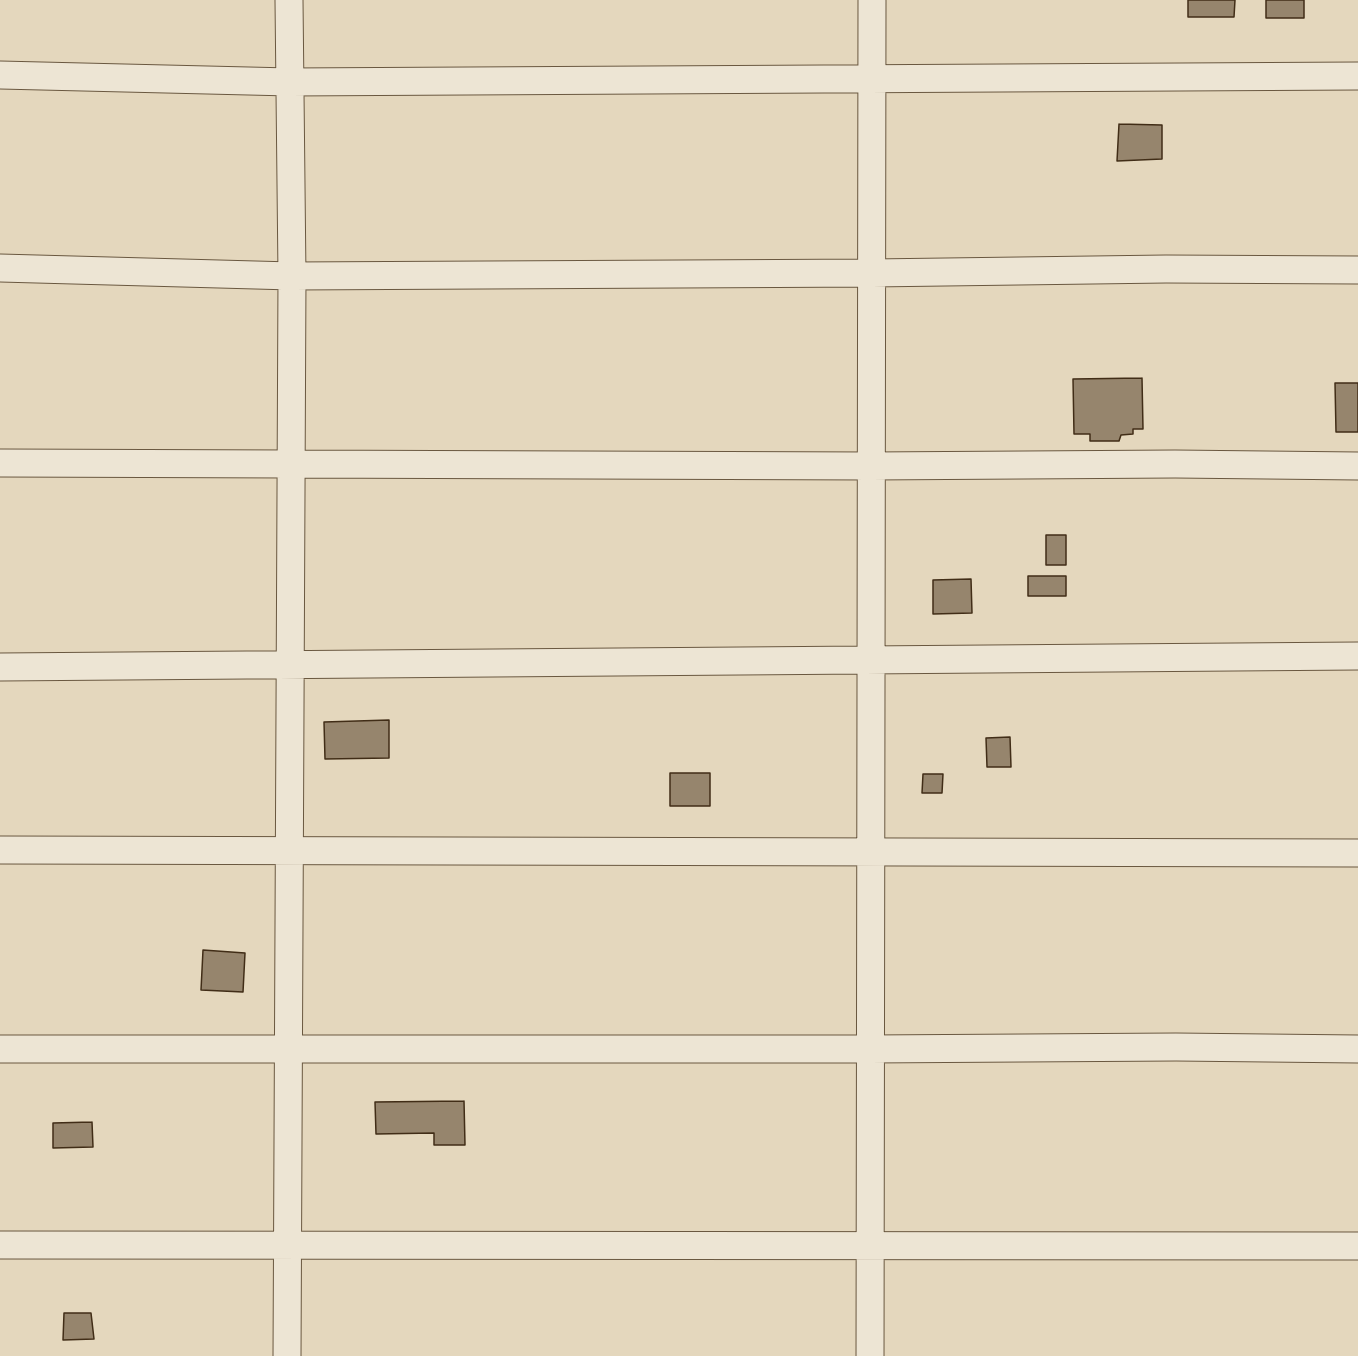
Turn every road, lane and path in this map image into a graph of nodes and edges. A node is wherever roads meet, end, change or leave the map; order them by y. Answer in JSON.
{"nodes":[{"id":1,"x":290,"y":0,"type":"edge"},
{"id":2,"x":872,"y":0,"type":"edge"},
{"id":3,"x":0,"y":75,"type":"edge"},
{"id":4,"x":1358,"y":76,"type":"edge"},
{"id":5,"x":872,"y":78,"type":"junction"},
{"id":6,"x":290,"y":82,"type":"junction"},
{"id":7,"x":0,"y":268,"type":"edge"},
{"id":8,"x":1358,"y":270,"type":"edge"},
{"id":9,"x":872,"y":273,"type":"junction"},
{"id":10,"x":292,"y":276,"type":"junction"},
{"id":11,"x":0,"y":463,"type":"edge"},
{"id":12,"x":291,"y":464,"type":"junction"},
{"id":13,"x":871,"y":466,"type":"junction"},
{"id":14,"x":1358,"y":466,"type":"edge"},
{"id":15,"x":1358,"y":656,"type":"edge"},
{"id":16,"x":871,"y":660,"type":"junction"},
{"id":17,"x":290,"y":664,"type":"junction"},
{"id":18,"x":0,"y":667,"type":"edge"},
{"id":19,"x":0,"y":850,"type":"edge"},
{"id":20,"x":289,"y":851,"type":"junction"},
{"id":21,"x":871,"y":852,"type":"junction"},
{"id":22,"x":1358,"y":853,"type":"edge"},
{"id":23,"x":0,"y":1049,"type":"edge"},
{"id":24,"x":288,"y":1049,"type":"junction"},
{"id":25,"x":870,"y":1049,"type":"junction"},
{"id":26,"x":1358,"y":1049,"type":"edge"},
{"id":27,"x":0,"y":1245,"type":"edge"},
{"id":28,"x":287,"y":1245,"type":"junction"},
{"id":29,"x":870,"y":1246,"type":"junction"},
{"id":30,"x":1358,"y":1246,"type":"edge"},
{"id":31,"x":287,"y":1356,"type":"edge"},
{"id":32,"x":870,"y":1356,"type":"edge"}],
"edges":[{"from":1,"to":6,"type":"street"},
{"from":2,"to":5,"type":"street"},
{"from":3,"to":6,"type":"street"},
{"from":4,"to":5,"type":"street"},
{"from":5,"to":6,"type":"street"},
{"from":5,"to":9,"type":"street"},
{"from":6,"to":10,"type":"street"},
{"from":7,"to":10,"type":"street"},
{"from":8,"to":9,"type":"street"},
{"from":9,"to":10,"type":"street"},
{"from":9,"to":13,"type":"street"},
{"from":10,"to":12,"type":"street"},
{"from":11,"to":12,"type":"street"},
{"from":12,"to":13,"type":"street"},
{"from":12,"to":17,"type":"street"},
{"from":13,"to":14,"type":"street"},
{"from":13,"to":16,"type":"street"},
{"from":15,"to":16,"type":"street"},
{"from":16,"to":17,"type":"street"},
{"from":16,"to":21,"type":"street"},
{"from":17,"to":18,"type":"street"},
{"from":17,"to":20,"type":"street"},
{"from":19,"to":20,"type":"street"},
{"from":20,"to":21,"type":"street"},
{"from":20,"to":24,"type":"street"},
{"from":21,"to":22,"type":"street"},
{"from":21,"to":25,"type":"street"},
{"from":23,"to":24,"type":"street"},
{"from":24,"to":25,"type":"street"},
{"from":24,"to":28,"type":"street"},
{"from":25,"to":26,"type":"street"},
{"from":25,"to":29,"type":"street"},
{"from":27,"to":28,"type":"street"},
{"from":28,"to":29,"type":"street"},
{"from":28,"to":31,"type":"street"},
{"from":29,"to":30,"type":"street"},
{"from":29,"to":32,"type":"street"}]}
